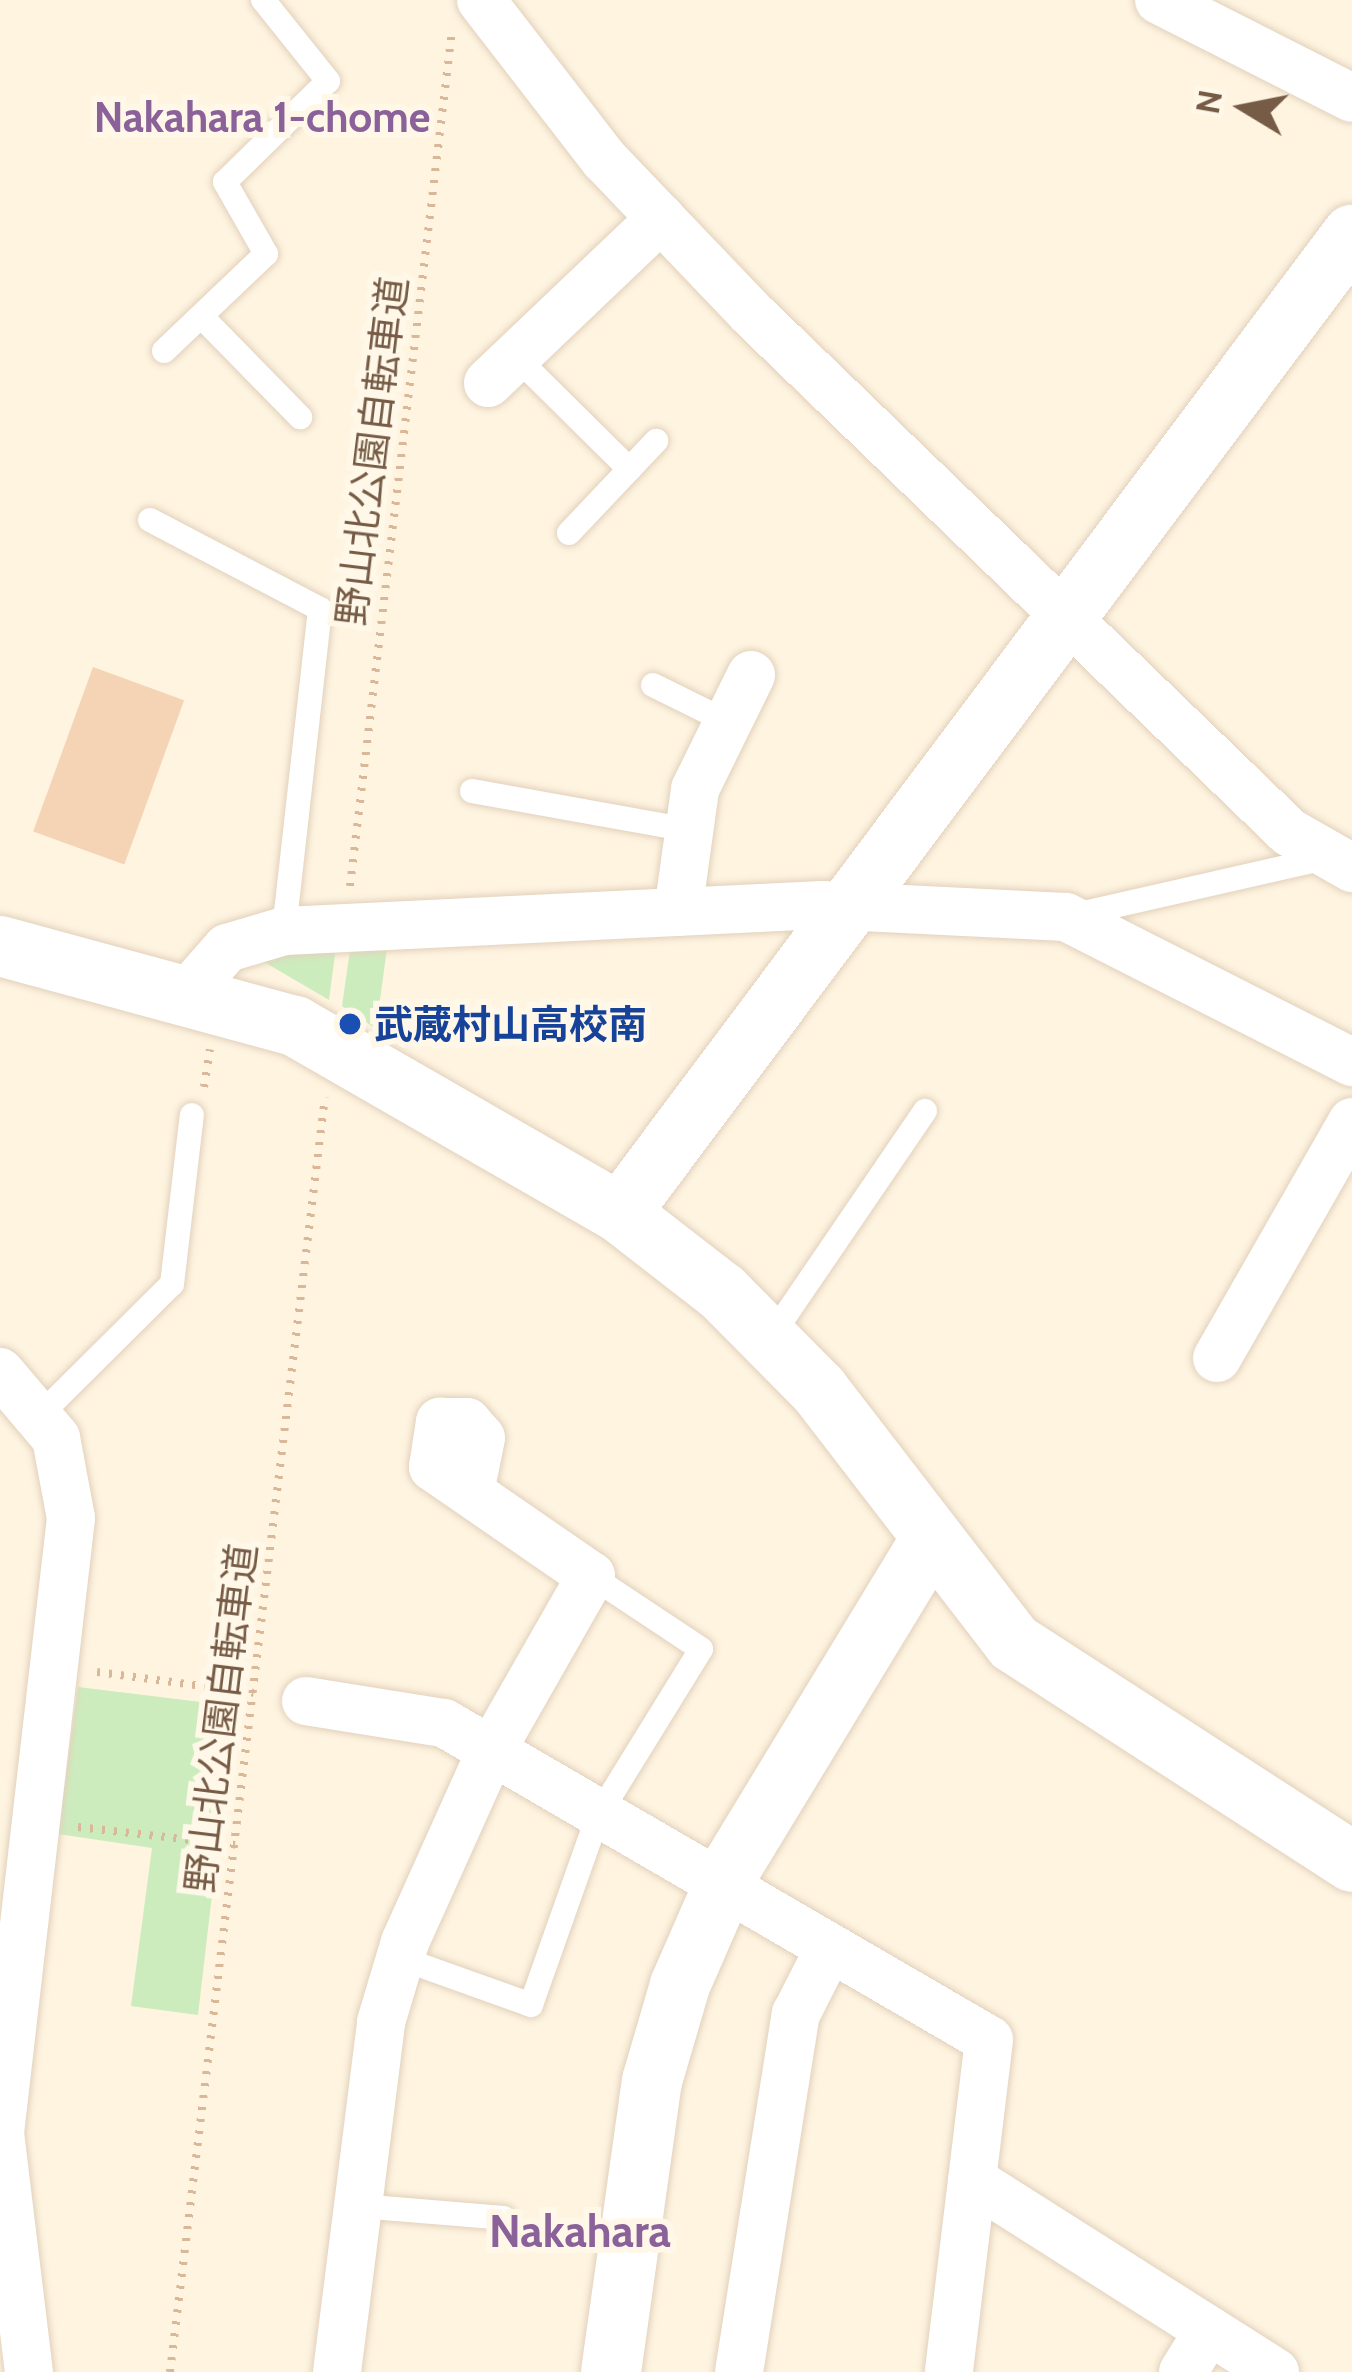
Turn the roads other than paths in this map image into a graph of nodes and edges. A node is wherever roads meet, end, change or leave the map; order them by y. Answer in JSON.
{"nodes":[{"id":1,"x":263,"y":0,"type":"edge"},
{"id":2,"x":1159,"y":0,"type":"edge"},
{"id":3,"x":467,"y":10,"type":"edge"},
{"id":4,"x":1352,"y":98,"type":"edge"},
{"id":5,"x":661,"y":218,"type":"junction"},
{"id":6,"x":1352,"y":235,"type":"edge"},
{"id":7,"x":203,"y":318,"type":"junction"},
{"id":8,"x":164,"y":351,"type":"dead end"},
{"id":9,"x":502,"y":370,"type":"joint"},
{"id":10,"x":299,"y":417,"type":"dead end"},
{"id":11,"x":656,"y":441,"type":"dead end"},
{"id":12,"x":629,"y":469,"type":"junction"},
{"id":13,"x":150,"y":520,"type":"dead end"},
{"id":14,"x":569,"y":532,"type":"dead end"},
{"id":15,"x":1066,"y":617,"type":"junction"},
{"id":16,"x":751,"y":675,"type":"dead end"},
{"id":17,"x":653,"y":685,"type":"dead end"},
{"id":18,"x":726,"y":721,"type":"junction"},
{"id":19,"x":472,"y":791,"type":"dead end"},
{"id":20,"x":682,"y":829,"type":"junction"},
{"id":21,"x":1343,"y":851,"type":"edge"},
{"id":22,"x":846,"y":911,"type":"junction"},
{"id":23,"x":678,"y":912,"type":"junction"},
{"id":24,"x":1066,"y":917,"type":"junction"},
{"id":25,"x":284,"y":932,"type":"junction"},
{"id":26,"x":0,"y":946,"type":"edge"},
{"id":27,"x":202,"y":1007,"type":"junction"},
{"id":28,"x":1352,"y":1062,"type":"edge"},
{"id":29,"x":925,"y":1111,"type":"dead end"},
{"id":30,"x":192,"y":1115,"type":"road end"},
{"id":31,"x":1352,"y":1121,"type":"edge"},
{"id":32,"x":620,"y":1213,"type":"junction"},
{"id":33,"x":770,"y":1338,"type":"junction"},
{"id":34,"x":1217,"y":1358,"type":"dead end"},
{"id":35,"x":0,"y":1372,"type":"edge"},
{"id":36,"x":42,"y":1413,"type":"junction"},
{"id":37,"x":470,"y":1492,"type":"dead end"},
{"id":38,"x":929,"y":1542,"type":"junction"},
{"id":39,"x":591,"y":1576,"type":"junction"},
{"id":40,"x":306,"y":1700,"type":"road end"},
{"id":41,"x":490,"y":1753,"type":"junction"},
{"id":42,"x":598,"y":1816,"type":"junction"},
{"id":43,"x":1352,"y":1862,"type":"edge"},
{"id":44,"x":722,"y":1888,"type":"junction"},
{"id":45,"x":829,"y":1949,"type":"junction"},
{"id":46,"x":400,"y":1958,"type":"junction"},
{"id":47,"x":0,"y":2133,"type":"edge"},
{"id":48,"x":972,"y":2180,"type":"junction"},
{"id":49,"x":359,"y":2206,"type":"junction"},
{"id":50,"x":503,"y":2218,"type":"dead end"},
{"id":51,"x":1209,"y":2330,"type":"junction"},
{"id":52,"x":29,"y":2372,"type":"edge"},
{"id":53,"x":337,"y":2372,"type":"edge"},
{"id":54,"x":611,"y":2372,"type":"edge"},
{"id":55,"x":739,"y":2372,"type":"edge"},
{"id":56,"x":949,"y":2372,"type":"edge"},
{"id":57,"x":1183,"y":2372,"type":"edge"},
{"id":58,"x":1275,"y":2372,"type":"edge"}],
"edges":[{"from":1,"to":7,"type":"lane"},
{"from":2,"to":4,"type":"street"},
{"from":3,"to":5,"type":"street"},
{"from":5,"to":9,"type":"street"},
{"from":5,"to":15,"type":"street"},
{"from":6,"to":15,"type":"street"},
{"from":7,"to":8,"type":"lane"},
{"from":7,"to":10,"type":"lane"},
{"from":9,"to":12,"type":"lane"},
{"from":11,"to":12,"type":"lane"},
{"from":12,"to":14,"type":"lane"},
{"from":13,"to":25,"type":"lane"},
{"from":15,"to":21,"type":"street"},
{"from":15,"to":22,"type":"street"},
{"from":16,"to":18,"type":"street"},
{"from":17,"to":18,"type":"lane"},
{"from":18,"to":20,"type":"street"},
{"from":19,"to":20,"type":"lane"},
{"from":20,"to":23,"type":"street"},
{"from":21,"to":24,"type":"lane"},
{"from":22,"to":23,"type":"street"},
{"from":22,"to":24,"type":"street"},
{"from":22,"to":32,"type":"street"},
{"from":23,"to":25,"type":"street"},
{"from":24,"to":28,"type":"street"},
{"from":25,"to":27,"type":"street"},
{"from":26,"to":27,"type":"street"},
{"from":27,"to":32,"type":"street"},
{"from":29,"to":33,"type":"lane"},
{"from":30,"to":36,"type":"lane"},
{"from":31,"to":34,"type":"street"},
{"from":32,"to":33,"type":"street"},
{"from":33,"to":38,"type":"street"},
{"from":35,"to":36,"type":"street"},
{"from":36,"to":47,"type":"street"},
{"from":37,"to":39,"type":"street"},
{"from":38,"to":43,"type":"street"},
{"from":38,"to":44,"type":"street"},
{"from":39,"to":41,"type":"street"},
{"from":39,"to":42,"type":"lane"},
{"from":40,"to":41,"type":"street"},
{"from":41,"to":42,"type":"street"},
{"from":41,"to":46,"type":"street"},
{"from":42,"to":44,"type":"street"},
{"from":42,"to":46,"type":"lane"},
{"from":44,"to":45,"type":"street"},
{"from":44,"to":54,"type":"street"},
{"from":45,"to":48,"type":"street"},
{"from":45,"to":55,"type":"street"},
{"from":46,"to":49,"type":"street"},
{"from":47,"to":52,"type":"street"},
{"from":48,"to":51,"type":"street"},
{"from":48,"to":56,"type":"street"},
{"from":49,"to":50,"type":"lane"},
{"from":49,"to":53,"type":"street"},
{"from":51,"to":57,"type":"street"},
{"from":51,"to":58,"type":"street"}]}
